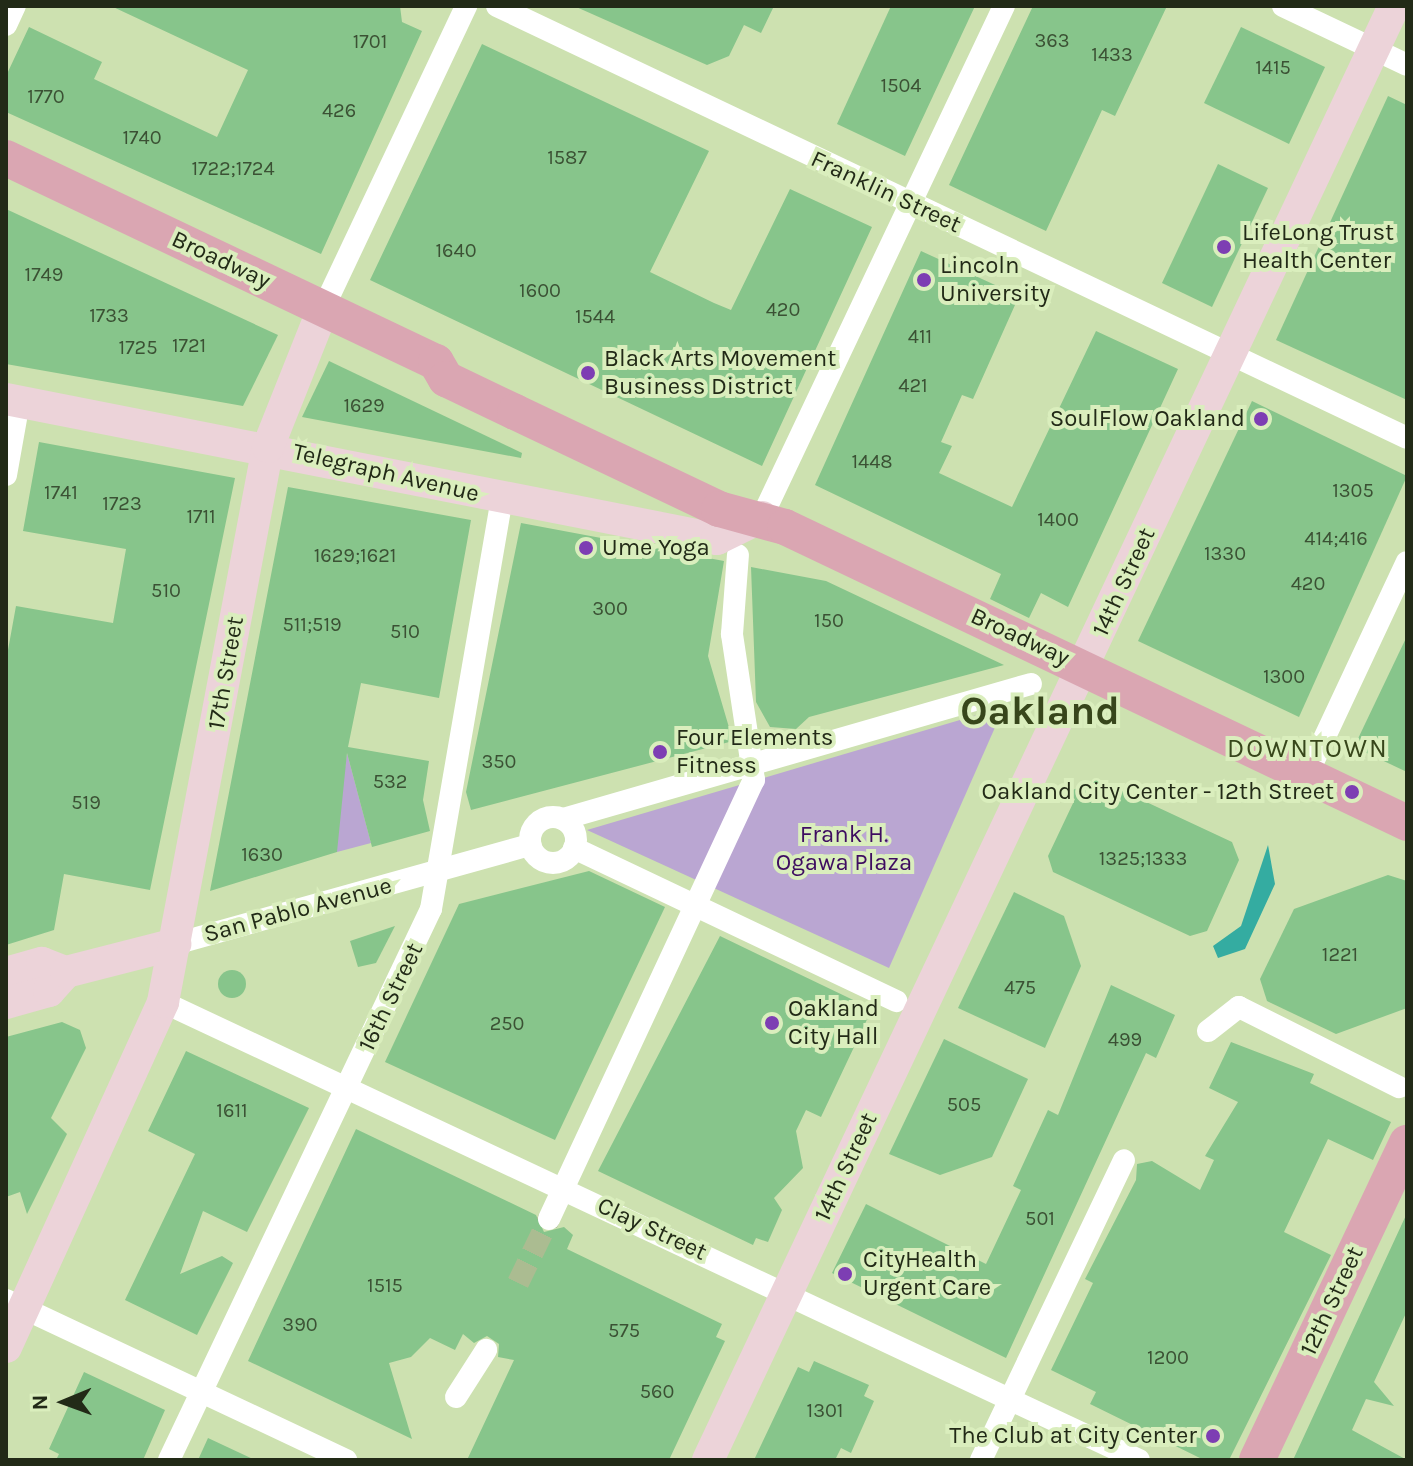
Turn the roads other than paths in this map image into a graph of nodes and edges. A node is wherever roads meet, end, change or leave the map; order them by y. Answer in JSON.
{"nodes":[{"id":1,"x":15,"y":6,"type":"edge"},
{"id":2,"x":466,"y":6,"type":"edge"},
{"id":3,"x":497,"y":6,"type":"edge"},
{"id":4,"x":1004,"y":6,"type":"edge"},
{"id":5,"x":1283,"y":6,"type":"edge"},
{"id":6,"x":1394,"y":6,"type":"edge"},
{"id":7,"x":6,"y":25,"type":"edge"},
{"id":8,"x":1373,"y":49,"type":"junction"},
{"id":9,"x":1407,"y":65,"type":"edge"},
{"id":10,"x":6,"y":158,"type":"edge"},
{"id":11,"x":911,"y":203,"type":"junction"},
{"id":12,"x":323,"y":309,"type":"junction"},
{"id":13,"x":1231,"y":355,"type":"junction"},
{"id":14,"x":13,"y":401,"type":"edge"},
{"id":15,"x":1407,"y":438,"type":"edge"},
{"id":16,"x":268,"y":447,"type":"junction"},
{"id":17,"x":6,"y":475,"type":"edge"},
{"id":18,"x":502,"y":500,"type":"junction"},
{"id":19,"x":762,"y":517,"type":"junction"},
{"id":20,"x":738,"y":555,"type":"dead end"},
{"id":21,"x":1407,"y":562,"type":"edge"},
{"id":22,"x":1083,"y":667,"type":"junction"},
{"id":23,"x":1019,"y":692,"type":"dead end"},
{"id":24,"x":755,"y":766,"type":"junction"},
{"id":25,"x":1307,"y":775,"type":"junction"},
{"id":26,"x":563,"y":819,"type":"junction"},
{"id":27,"x":1407,"y":823,"type":"edge"},
{"id":28,"x":530,"y":845,"type":"junction"},
{"id":29,"x":574,"y":848,"type":"junction"},
{"id":30,"x":444,"y":870,"type":"junction"},
{"id":31,"x":697,"y":906,"type":"junction"},
{"id":32,"x":175,"y":944,"type":"junction"},
{"id":33,"x":66,"y":972,"type":"junction"},
{"id":34,"x":6,"y":973,"type":"edge"},
{"id":35,"x":896,"y":1001,"type":"dead end"},
{"id":36,"x":163,"y":1002,"type":"junction"},
{"id":37,"x":6,"y":1003,"type":"edge"},
{"id":38,"x":1208,"y":1031,"type":"dead end"},
{"id":39,"x":1399,"y":1087,"type":"dead end"},
{"id":40,"x":347,"y":1088,"type":"junction"},
{"id":41,"x":1407,"y":1143,"type":"edge"},
{"id":42,"x":1124,"y":1160,"type":"dead end"},
{"id":43,"x":563,"y":1188,"type":"junction"},
{"id":44,"x":549,"y":1219,"type":"tunnel mouth"},
{"id":45,"x":787,"y":1293,"type":"junction"},
{"id":46,"x":15,"y":1304,"type":"edge"},
{"id":47,"x":6,"y":1347,"type":"edge"},
{"id":48,"x":486,"y":1350,"type":"dead end"},
{"id":49,"x":202,"y":1392,"type":"junction"},
{"id":50,"x":456,"y":1397,"type":"dead end"},
{"id":51,"x":1010,"y":1399,"type":"junction"},
{"id":52,"x":169,"y":1460,"type":"edge"},
{"id":53,"x":346,"y":1460,"type":"edge"},
{"id":54,"x":708,"y":1460,"type":"edge"},
{"id":55,"x":981,"y":1460,"type":"edge"},
{"id":56,"x":1139,"y":1460,"type":"edge"},
{"id":57,"x":1257,"y":1460,"type":"edge"}],
"edges":[{"from":1,"to":7,"type":"street"},
{"from":2,"to":12,"type":"street","name":"17th Street"},
{"from":3,"to":11,"type":"street","name":"Franklin Street"},
{"from":4,"to":11,"type":"street"},
{"from":5,"to":8,"type":"street"},
{"from":6,"to":8,"type":"main road","name":"14th Street"},
{"from":8,"to":9,"type":"street"},
{"from":8,"to":13,"type":"main road","name":"14th Street"},
{"from":10,"to":12,"type":"main road","name":"Broadway"},
{"from":11,"to":13,"type":"street","name":"Franklin Street"},
{"from":11,"to":19,"type":"street"},
{"from":12,"to":16,"type":"main road","name":"17th Street"},
{"from":12,"to":19,"type":"main road","name":"Broadway"},
{"from":13,"to":15,"type":"street","name":"Franklin Street"},
{"from":13,"to":22,"type":"main road","name":"14th Street"},
{"from":14,"to":16,"type":"main road","name":"Telegraph Avenue"},
{"from":14,"to":17,"type":"street"},
{"from":16,"to":18,"type":"main road","name":"Telegraph Avenue"},
{"from":16,"to":32,"type":"main road","name":"17th Street"},
{"from":18,"to":19,"type":"main road","name":"Telegraph Avenue"},
{"from":18,"to":30,"type":"street","name":"16th Street"},
{"from":19,"to":22,"type":"main road","name":"Broadway"},
{"from":20,"to":24,"type":"street"},
{"from":21,"to":25,"type":"street"},
{"from":22,"to":25,"type":"main road","name":"Broadway"},
{"from":22,"to":45,"type":"main road","name":"14th Street"},
{"from":23,"to":24,"type":"street"},
{"from":24,"to":26,"type":"street"},
{"from":24,"to":31,"type":"street"},
{"from":25,"to":27,"type":"main road","name":"Broadway"},
{"from":26,"to":28,"type":"street","name":"San Pablo Avenue"},
{"from":26,"to":29,"type":"street"},
{"from":28,"to":29,"type":"street"},
{"from":28,"to":30,"type":"street","name":"San Pablo Avenue"},
{"from":29,"to":31,"type":"street"},
{"from":30,"to":32,"type":"street","name":"San Pablo Avenue"},
{"from":30,"to":40,"type":"street","name":"16th Street"},
{"from":31,"to":35,"type":"street"},
{"from":31,"to":43,"type":"street"},
{"from":32,"to":33,"type":"main road","name":"San Pablo Avenue"},
{"from":32,"to":36,"type":"main road","name":"17th Street"},
{"from":33,"to":34,"type":"main road","name":"San Pablo Avenue"},
{"from":33,"to":37,"type":"main road","name":"San Pablo Avenue"},
{"from":36,"to":40,"type":"street","name":"Clay Street"},
{"from":36,"to":46,"type":"main road","name":"17th Street"},
{"from":38,"to":39,"type":"street"},
{"from":40,"to":43,"type":"street","name":"Clay Street"},
{"from":40,"to":49,"type":"street","name":"16th Street"},
{"from":41,"to":57,"type":"main road","name":"12th Street"},
{"from":42,"to":51,"type":"street"},
{"from":43,"to":44,"type":"street"},
{"from":43,"to":45,"type":"street","name":"Clay Street"},
{"from":45,"to":51,"type":"street","name":"Clay Street"},
{"from":45,"to":54,"type":"main road","name":"14th Street"},
{"from":46,"to":47,"type":"main road","name":"17th Street"},
{"from":46,"to":49,"type":"street"},
{"from":48,"to":50,"type":"street"},
{"from":49,"to":52,"type":"street","name":"16th Street"},
{"from":49,"to":53,"type":"street"},
{"from":51,"to":55,"type":"street"},
{"from":51,"to":56,"type":"street","name":"Clay Street"}]}
